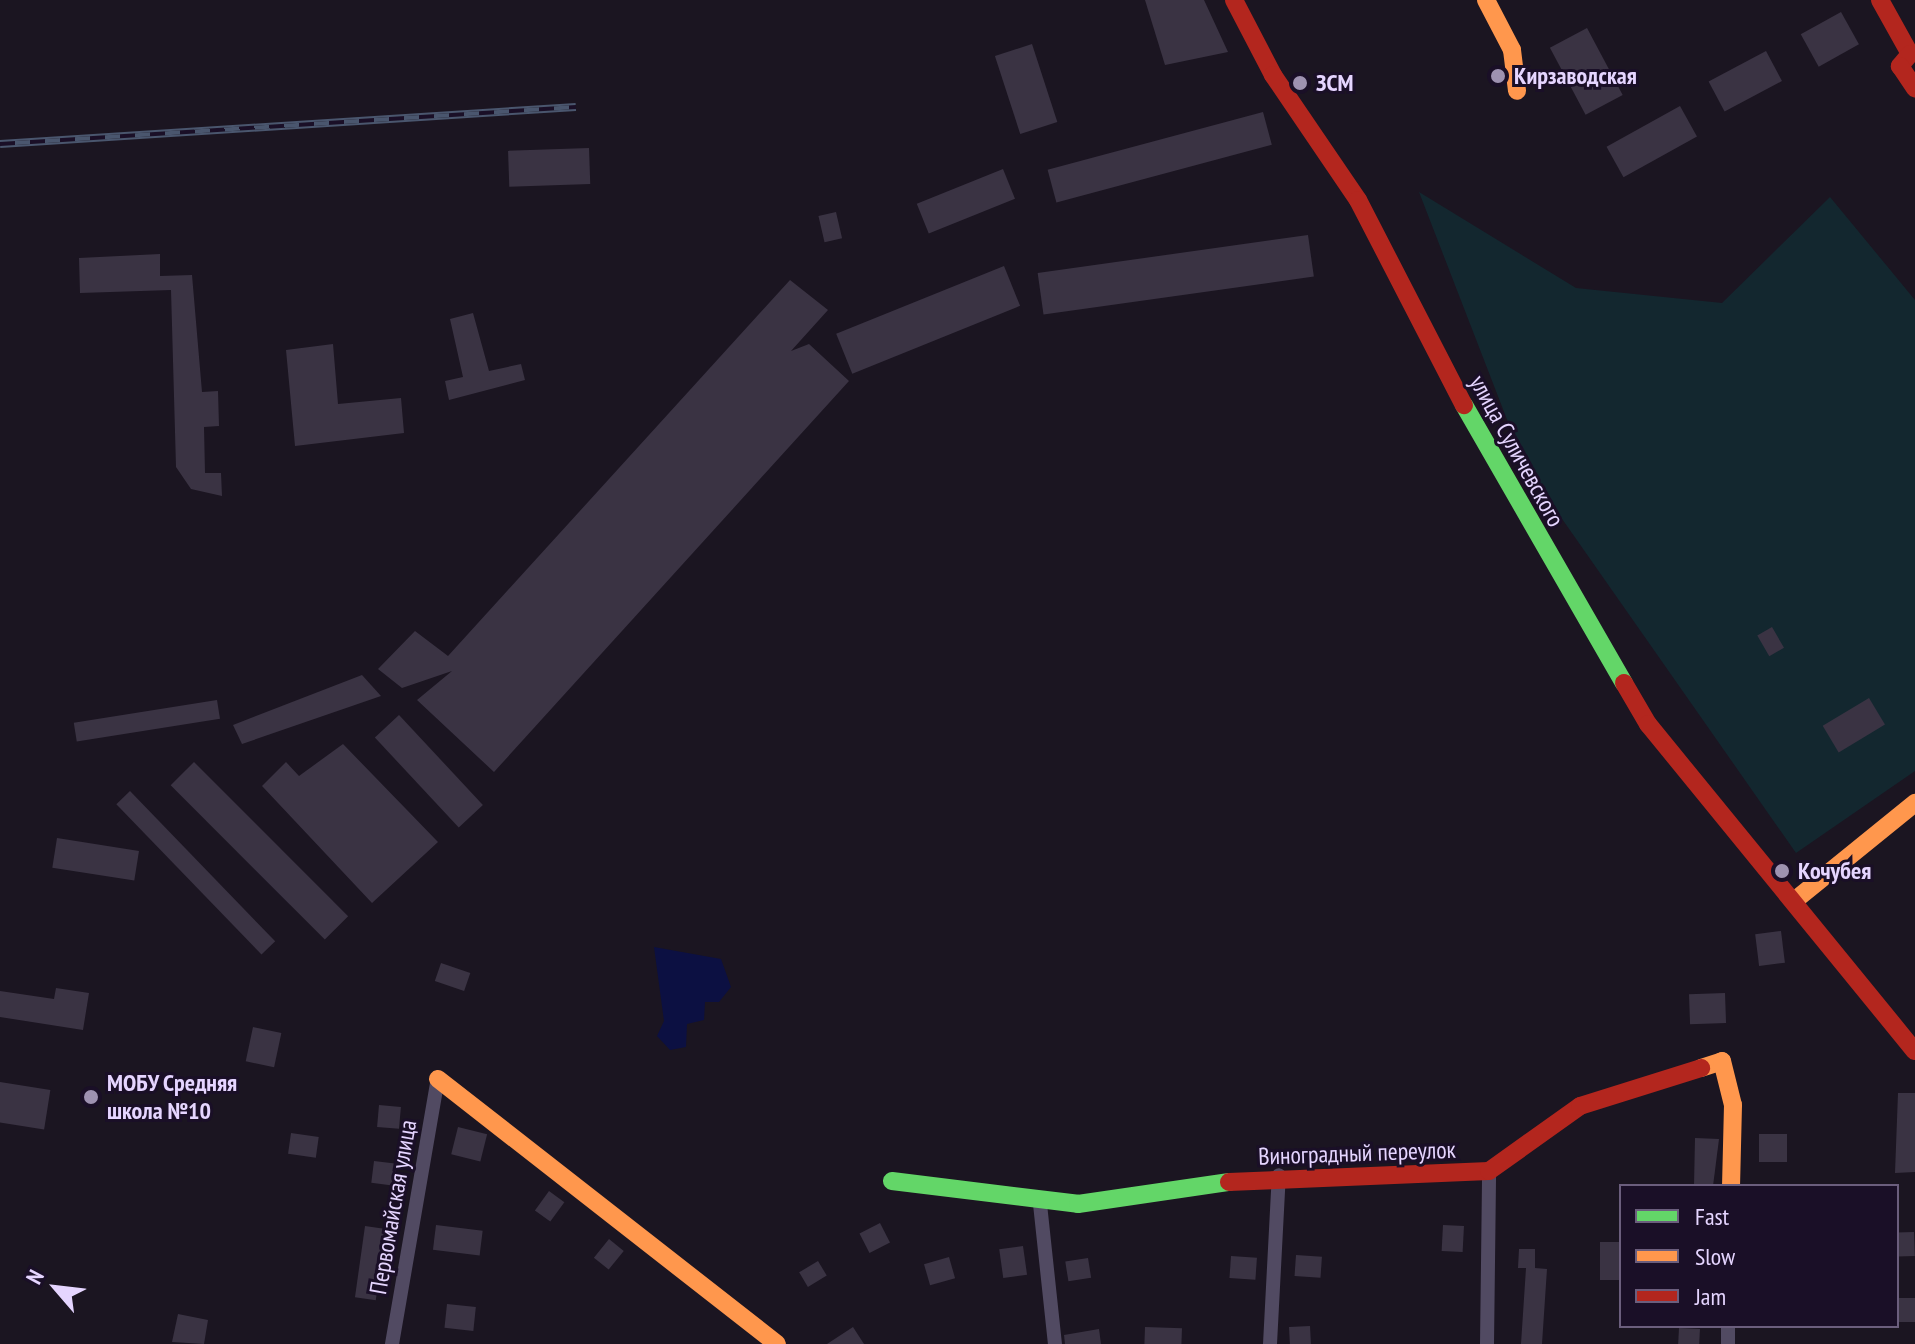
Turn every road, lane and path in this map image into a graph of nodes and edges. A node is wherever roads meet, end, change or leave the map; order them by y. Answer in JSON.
{"nodes":[{"id":1,"x":1234,"y":0,"type":"edge"},
{"id":2,"x":1486,"y":0,"type":"edge"},
{"id":3,"x":1880,"y":0,"type":"edge"},
{"id":4,"x":1912,"y":53,"type":"edge"},
{"id":5,"x":1915,"y":88,"type":"edge"},
{"id":6,"x":1517,"y":91,"type":"dead end"},
{"id":7,"x":1915,"y":803,"type":"edge"},
{"id":8,"x":1794,"y":901,"type":"junction"},
{"id":9,"x":1915,"y":1051,"type":"edge"},
{"id":10,"x":438,"y":1079,"type":"joint"},
{"id":11,"x":1489,"y":1171,"type":"junction"},
{"id":12,"x":1279,"y":1175,"type":"junction"},
{"id":13,"x":892,"y":1181,"type":"dead end"},
{"id":14,"x":1731,"y":1184,"type":"edge"},
{"id":15,"x":1040,"y":1204,"type":"junction"},
{"id":16,"x":392,"y":1344,"type":"edge"},
{"id":17,"x":777,"y":1344,"type":"edge"},
{"id":18,"x":1055,"y":1344,"type":"edge"},
{"id":19,"x":1270,"y":1344,"type":"edge"},
{"id":20,"x":1487,"y":1344,"type":"edge"}],
"edges":[{"from":1,"to":8,"type":"street","name":"улица Суличевского"},
{"from":2,"to":6,"type":"street"},
{"from":3,"to":4,"type":"street"},
{"from":4,"to":5,"type":"street"},
{"from":7,"to":8,"type":"street"},
{"from":8,"to":9,"type":"street","name":"улица Суличевского"},
{"from":10,"to":16,"type":"street","name":"Первомайская улица"},
{"from":10,"to":17,"type":"street"},
{"from":11,"to":12,"type":"street","name":"Виноградный переулок"},
{"from":11,"to":14,"type":"street","name":"Виноградный переулок"},
{"from":11,"to":20,"type":"street"},
{"from":12,"to":15,"type":"street","name":"Виноградный переулок"},
{"from":12,"to":19,"type":"street"},
{"from":13,"to":15,"type":"street","name":"Виноградный переулок"},
{"from":15,"to":18,"type":"street"}]}
